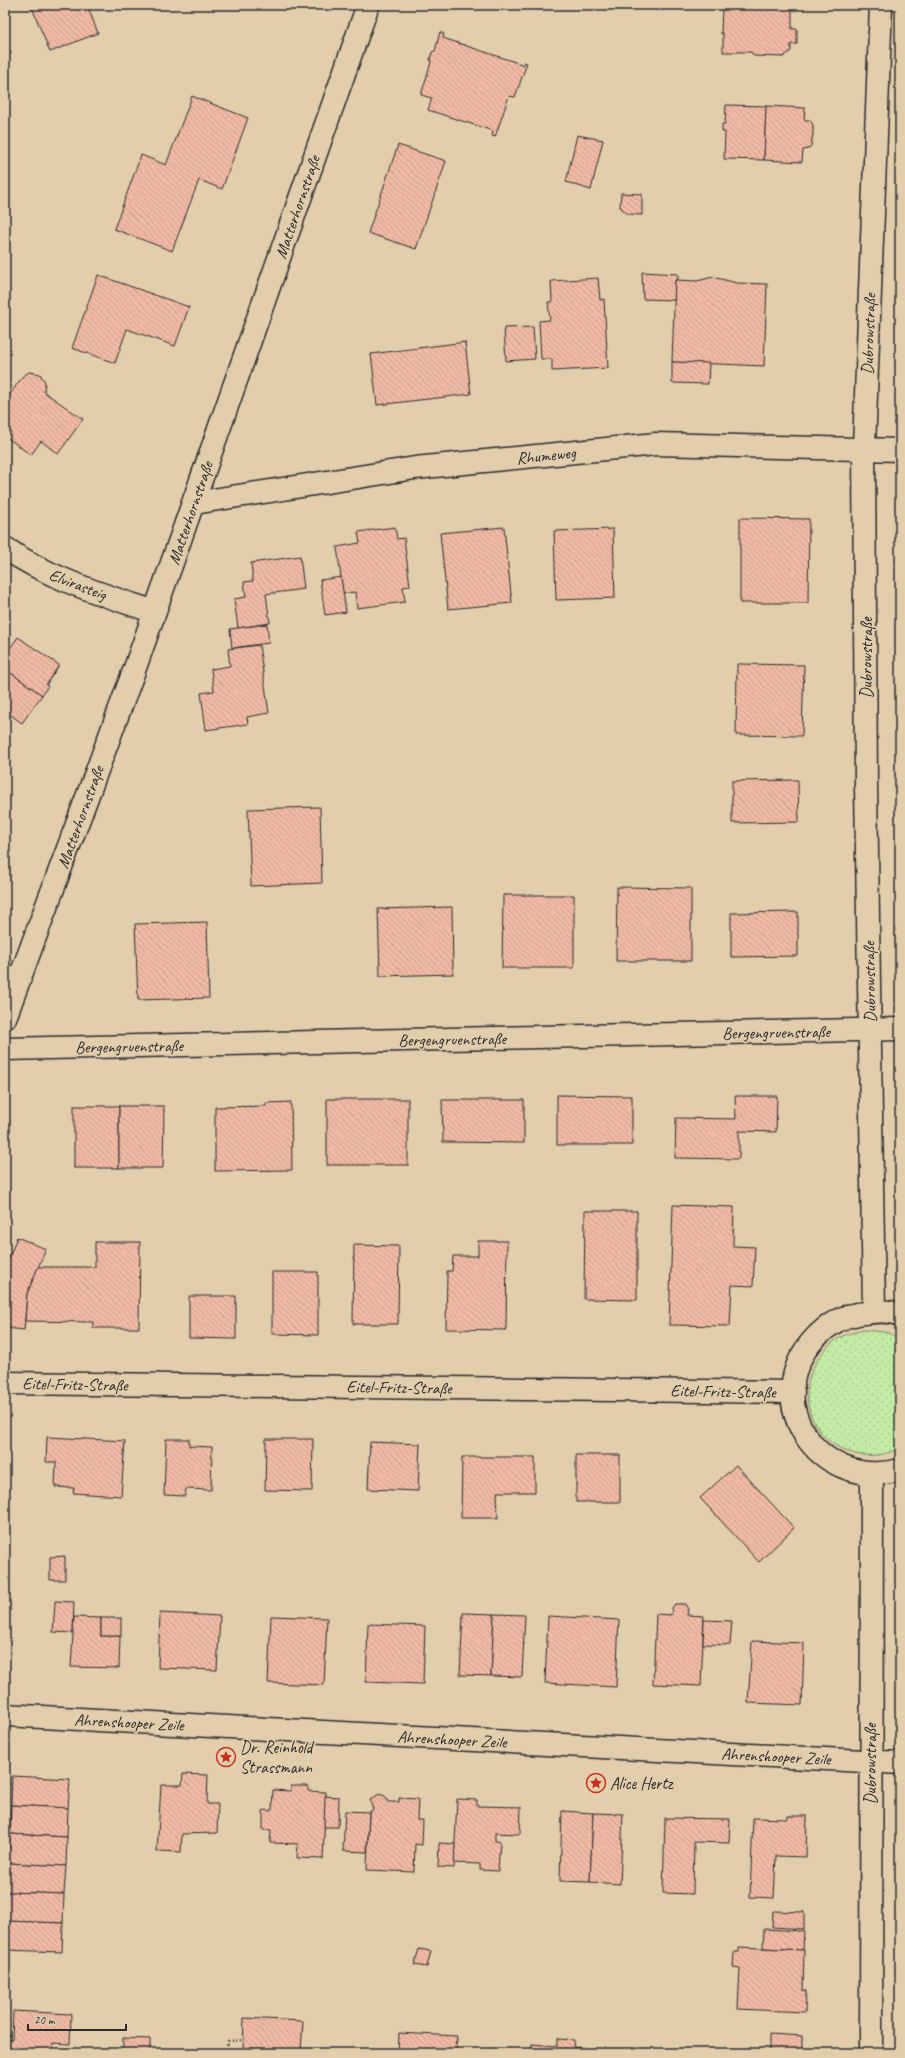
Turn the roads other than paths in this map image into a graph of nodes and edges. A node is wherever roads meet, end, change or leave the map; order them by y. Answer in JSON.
{"nodes":[{"id":1,"x":368,"y":5,"type":"edge"},
{"id":2,"x":881,"y":5,"type":"edge"},
{"id":3,"x":864,"y":448,"type":"junction"},
{"id":4,"x":900,"y":450,"type":"edge"},
{"id":5,"x":194,"y":503,"type":"junction"},
{"id":6,"x":5,"y":548,"type":"edge"},
{"id":7,"x":155,"y":612,"type":"junction"},
{"id":8,"x":5,"y":1018,"type":"edge"},
{"id":9,"x":900,"y":1029,"type":"edge"},
{"id":10,"x":870,"y":1030,"type":"junction"},
{"id":11,"x":5,"y":1049,"type":"edge"},
{"id":12,"x":874,"y":1311,"type":"junction"},
{"id":13,"x":900,"y":1315,"type":"edge"},
{"id":14,"x":5,"y":1383,"type":"edge"},
{"id":15,"x":793,"y":1392,"type":"junction"},
{"id":16,"x":900,"y":1470,"type":"edge"},
{"id":17,"x":872,"y":1475,"type":"junction"},
{"id":18,"x":5,"y":1715,"type":"edge"},
{"id":19,"x":870,"y":1761,"type":"junction"},
{"id":20,"x":900,"y":1763,"type":"edge"},
{"id":21,"x":871,"y":2053,"type":"edge"}],
"edges":[{"from":1,"to":5,"type":"street","name":"Matterhornstraße"},
{"from":2,"to":3,"type":"street","name":"Dubrowstraße"},
{"from":3,"to":4,"type":"street","name":"Rhumeweg"},
{"from":3,"to":5,"type":"street","name":"Rhumeweg"},
{"from":3,"to":10,"type":"street","name":"Dubrowstraße"},
{"from":5,"to":7,"type":"street","name":"Matterhornstraße"},
{"from":6,"to":7,"type":"street","name":"Elvirasteig"},
{"from":7,"to":8,"type":"street","name":"Matterhornstraße"},
{"from":9,"to":10,"type":"street","name":"Bergengruenstraße"},
{"from":10,"to":11,"type":"street","name":"Bergengruenstraße"},
{"from":10,"to":12,"type":"street","name":"Dubrowstraße"},
{"from":12,"to":13,"type":"street"},
{"from":12,"to":15,"type":"street"},
{"from":14,"to":15,"type":"street","name":"Eitel-Fritz-Straße"},
{"from":15,"to":17,"type":"street"},
{"from":16,"to":17,"type":"street"},
{"from":17,"to":19,"type":"street","name":"Dubrowstraße"},
{"from":18,"to":19,"type":"street","name":"Ahrenshooper Zeile"},
{"from":19,"to":20,"type":"street","name":"Ahrenshooper Zeile"},
{"from":19,"to":21,"type":"street","name":"Dubrowstraße"}]}
